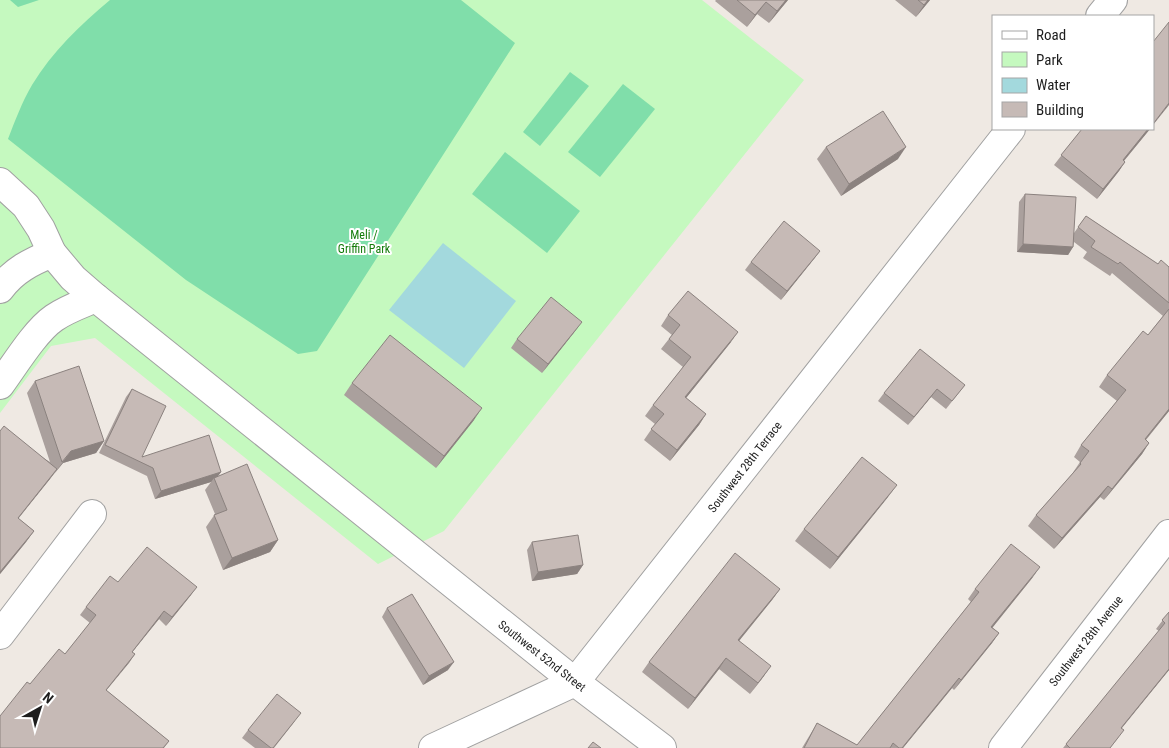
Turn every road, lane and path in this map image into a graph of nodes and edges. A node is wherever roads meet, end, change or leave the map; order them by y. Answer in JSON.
{"nodes":[{"id":1,"x":1113,"y":0,"type":"edge"},
{"id":2,"x":1101,"y":15,"type":"edge"},
{"id":3,"x":1010,"y":130,"type":"edge"},
{"id":4,"x":0,"y":182,"type":"edge"},
{"id":5,"x":52,"y":253,"type":"junction"},
{"id":6,"x":0,"y":289,"type":"edge"},
{"id":7,"x":96,"y":298,"type":"junction"},
{"id":8,"x":0,"y":385,"type":"edge"},
{"id":9,"x":92,"y":514,"type":"dead end"},
{"id":10,"x":1169,"y":534,"type":"edge"},
{"id":11,"x":0,"y":635,"type":"edge"},
{"id":12,"x":575,"y":682,"type":"junction"},
{"id":13,"x":433,"y":748,"type":"edge"},
{"id":14,"x":662,"y":748,"type":"edge"},
{"id":15,"x":1003,"y":748,"type":"edge"}],
"edges":[{"from":1,"to":2,"type":"street"},
{"from":3,"to":12,"type":"street","name":"Southwest 28th Terrace"},
{"from":4,"to":5,"type":"street","name":"Southwest 52nd Street"},
{"from":5,"to":6,"type":"street"},
{"from":5,"to":7,"type":"street","name":"Southwest 52nd Street"},
{"from":7,"to":8,"type":"street"},
{"from":7,"to":12,"type":"street","name":"Southwest 52nd Street"},
{"from":9,"to":11,"type":"street"},
{"from":10,"to":15,"type":"street","name":"Southwest 28th Avenue"},
{"from":12,"to":13,"type":"street","name":"Southwest 28th Terrace"},
{"from":12,"to":14,"type":"street","name":"Southwest 52nd Street"}]}
